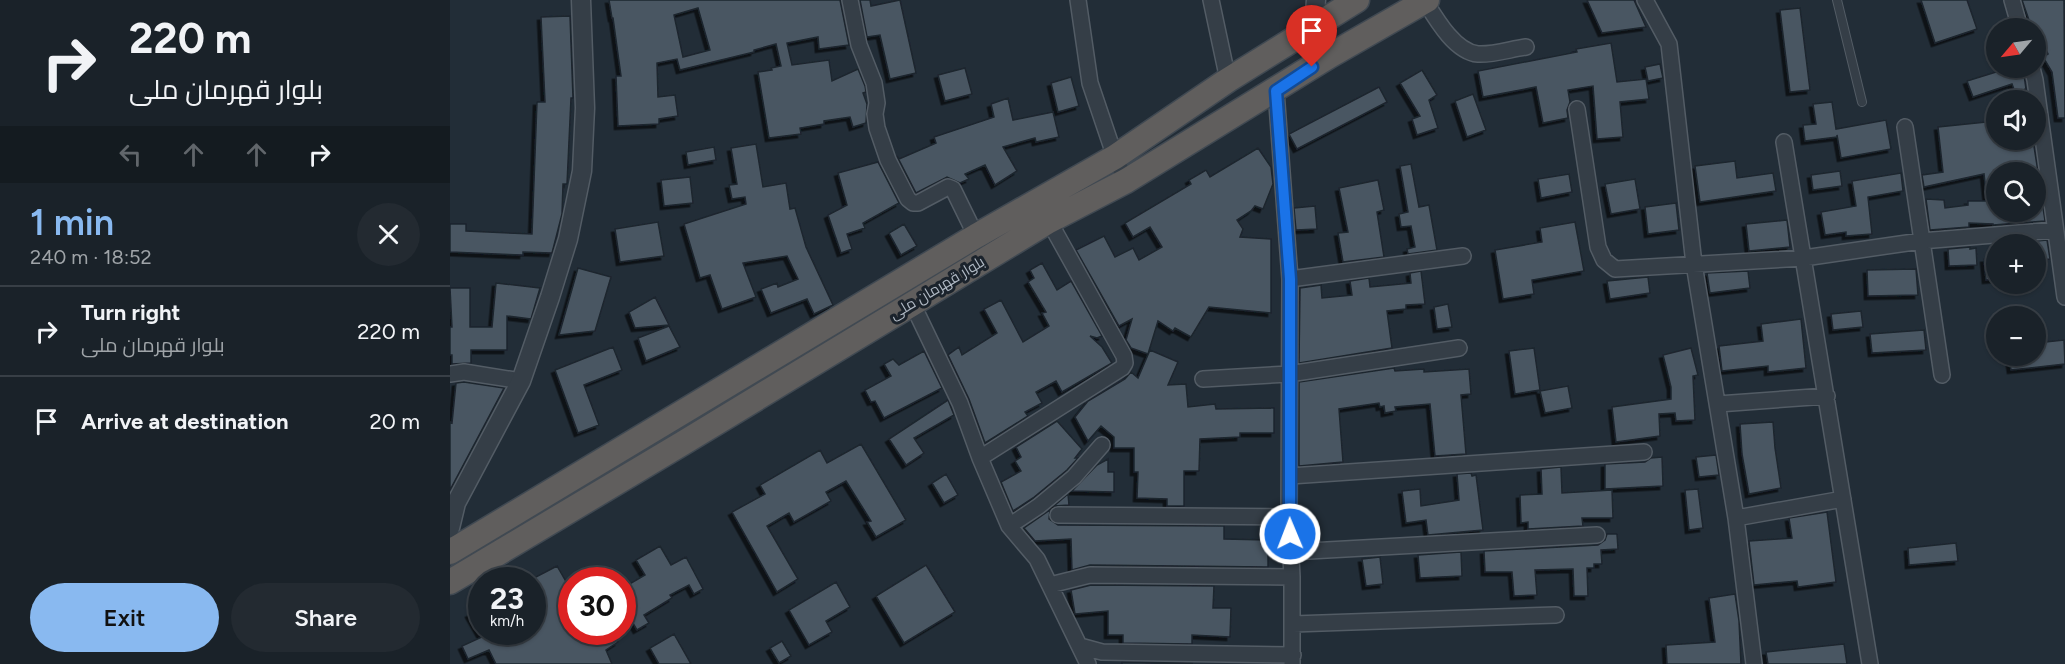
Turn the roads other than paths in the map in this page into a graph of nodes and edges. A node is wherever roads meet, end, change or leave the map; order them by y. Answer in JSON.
{"nodes":[{"id":1,"x":581,"y":0,"type":"edge"},
{"id":2,"x":850,"y":0,"type":"edge"},
{"id":3,"x":1078,"y":0,"type":"edge"},
{"id":4,"x":1211,"y":0,"type":"edge"},
{"id":5,"x":1316,"y":0,"type":"edge"},
{"id":6,"x":1357,"y":0,"type":"edge"},
{"id":7,"x":1645,"y":0,"type":"edge"},
{"id":8,"x":1837,"y":0,"type":"edge"},
{"id":9,"x":2012,"y":0,"type":"edge"},
{"id":10,"x":1426,"y":1,"type":"edge"},
{"id":11,"x":2017,"y":18,"type":"edge"},
{"id":12,"x":1314,"y":25,"type":"junction"},
{"id":13,"x":1526,"y":47,"type":"dead end"},
{"id":14,"x":1331,"y":55,"type":"junction"},
{"id":15,"x":2034,"y":78,"type":"edge"},
{"id":16,"x":1228,"y":80,"type":"junction"},
{"id":17,"x":1276,"y":91,"type":"junction"},
{"id":18,"x":1862,"y":102,"type":"dead end"},
{"id":19,"x":1577,"y":109,"type":"dead end"},
{"id":20,"x":1905,"y":127,"type":"dead end"},
{"id":21,"x":1784,"y":142,"type":"dead end"},
{"id":22,"x":1116,"y":158,"type":"junction"},
{"id":23,"x":1126,"y":181,"type":"junction"},
{"id":24,"x":1049,"y":221,"type":"junction"},
{"id":25,"x":2055,"y":230,"type":"junction"},
{"id":26,"x":976,"y":236,"type":"junction"},
{"id":27,"x":1921,"y":241,"type":"junction"},
{"id":28,"x":1464,"y":256,"type":"dead end"},
{"id":29,"x":1804,"y":258,"type":"junction"},
{"id":30,"x":1694,"y":264,"type":"junction"},
{"id":31,"x":1290,"y":279,"type":"junction"},
{"id":32,"x":2065,"y":297,"type":"edge"},
{"id":33,"x":912,"y":303,"type":"junction"},
{"id":34,"x":1459,"y":348,"type":"dead end"},
{"id":35,"x":450,"y":374,"type":"edge"},
{"id":36,"x":1289,"y":374,"type":"junction"},
{"id":37,"x":1942,"y":375,"type":"dead end"},
{"id":38,"x":1203,"y":379,"type":"dead end"},
{"id":39,"x":521,"y":381,"type":"junction"},
{"id":40,"x":1827,"y":396,"type":"junction"},
{"id":41,"x":1718,"y":404,"type":"junction"},
{"id":42,"x":1102,"y":445,"type":"dead end"},
{"id":43,"x":1644,"y":452,"type":"dead end"},
{"id":44,"x":980,"y":458,"type":"junction"},
{"id":45,"x":1290,"y":476,"type":"junction"},
{"id":46,"x":1844,"y":499,"type":"junction"},
{"id":47,"x":1058,"y":515,"type":"dead end"},
{"id":48,"x":1288,"y":517,"type":"junction"},
{"id":49,"x":1736,"y":518,"type":"junction"},
{"id":50,"x":1009,"y":526,"type":"junction"},
{"id":51,"x":450,"y":528,"type":"edge"},
{"id":52,"x":1597,"y":534,"type":"dead end"},
{"id":53,"x":450,"y":552,"type":"edge"},
{"id":54,"x":1291,"y":552,"type":"junction"},
{"id":55,"x":1292,"y":578,"type":"junction"},
{"id":56,"x":450,"y":581,"type":"edge"},
{"id":57,"x":1050,"y":585,"type":"junction"},
{"id":58,"x":1556,"y":615,"type":"dead end"},
{"id":59,"x":1293,"y":624,"type":"junction"},
{"id":60,"x":1080,"y":646,"type":"junction"},
{"id":61,"x":1293,"y":660,"type":"edge"},
{"id":62,"x":1088,"y":664,"type":"edge"},
{"id":63,"x":1754,"y":664,"type":"edge"},
{"id":64,"x":1870,"y":664,"type":"edge"}],
"edges":[{"from":1,"to":39,"type":"street"},
{"from":2,"to":26,"type":"street"},
{"from":3,"to":22,"type":"street"},
{"from":4,"to":16,"type":"street"},
{"from":5,"to":12,"type":"street"},
{"from":6,"to":12,"type":"highway","name":"بلوار قهرمان ملی"},
{"from":7,"to":30,"type":"street"},
{"from":8,"to":18,"type":"lane"},
{"from":9,"to":11,"type":"street"},
{"from":10,"to":13,"type":"street"},
{"from":10,"to":14,"type":"highway","name":"بلوار قهرمان ملی"},
{"from":12,"to":14,"type":"street"},
{"from":12,"to":16,"type":"highway","name":"بلوار قهرمان ملی"},
{"from":14,"to":17,"type":"highway","name":"بلوار قهرمان ملی"},
{"from":15,"to":25,"type":"street"},
{"from":16,"to":22,"type":"highway","name":"بلوار قهرمان ملی"},
{"from":17,"to":23,"type":"highway","name":"بلوار قهرمان ملی"},
{"from":17,"to":31,"type":"street"},
{"from":19,"to":30,"type":"street"},
{"from":20,"to":27,"type":"street"},
{"from":21,"to":29,"type":"street"},
{"from":22,"to":23,"type":"street"},
{"from":22,"to":26,"type":"highway","name":"بلوار قهرمان ملی"},
{"from":23,"to":24,"type":"highway","name":"بلوار قهرمان ملی"},
{"from":24,"to":33,"type":"highway","name":"بلوار قهرمان ملی"},
{"from":24,"to":44,"type":"street"},
{"from":25,"to":27,"type":"street"},
{"from":25,"to":32,"type":"street"},
{"from":26,"to":53,"type":"highway","name":"بلوار قهرمان ملی"},
{"from":27,"to":29,"type":"street"},
{"from":27,"to":37,"type":"street"},
{"from":28,"to":31,"type":"street"},
{"from":29,"to":30,"type":"street"},
{"from":29,"to":40,"type":"street"},
{"from":30,"to":41,"type":"street"},
{"from":31,"to":36,"type":"street"},
{"from":33,"to":44,"type":"street"},
{"from":33,"to":56,"type":"highway","name":"بلوار قهرمان ملی"},
{"from":34,"to":36,"type":"street"},
{"from":35,"to":39,"type":"street"},
{"from":36,"to":38,"type":"street"},
{"from":36,"to":45,"type":"street"},
{"from":39,"to":51,"type":"street"},
{"from":40,"to":41,"type":"street"},
{"from":40,"to":46,"type":"street"},
{"from":41,"to":49,"type":"street"},
{"from":42,"to":50,"type":"street"},
{"from":43,"to":45,"type":"street"},
{"from":44,"to":50,"type":"street"},
{"from":45,"to":48,"type":"street"},
{"from":46,"to":49,"type":"street"},
{"from":46,"to":64,"type":"street"},
{"from":47,"to":48,"type":"street"},
{"from":48,"to":54,"type":"street"},
{"from":49,"to":63,"type":"street"},
{"from":50,"to":57,"type":"street"},
{"from":52,"to":54,"type":"street"},
{"from":54,"to":55,"type":"street"},
{"from":55,"to":57,"type":"street"},
{"from":55,"to":59,"type":"street"},
{"from":57,"to":60,"type":"street"},
{"from":58,"to":59,"type":"street"},
{"from":59,"to":61,"type":"street"},
{"from":60,"to":61,"type":"street"},
{"from":60,"to":62,"type":"street"}]}
